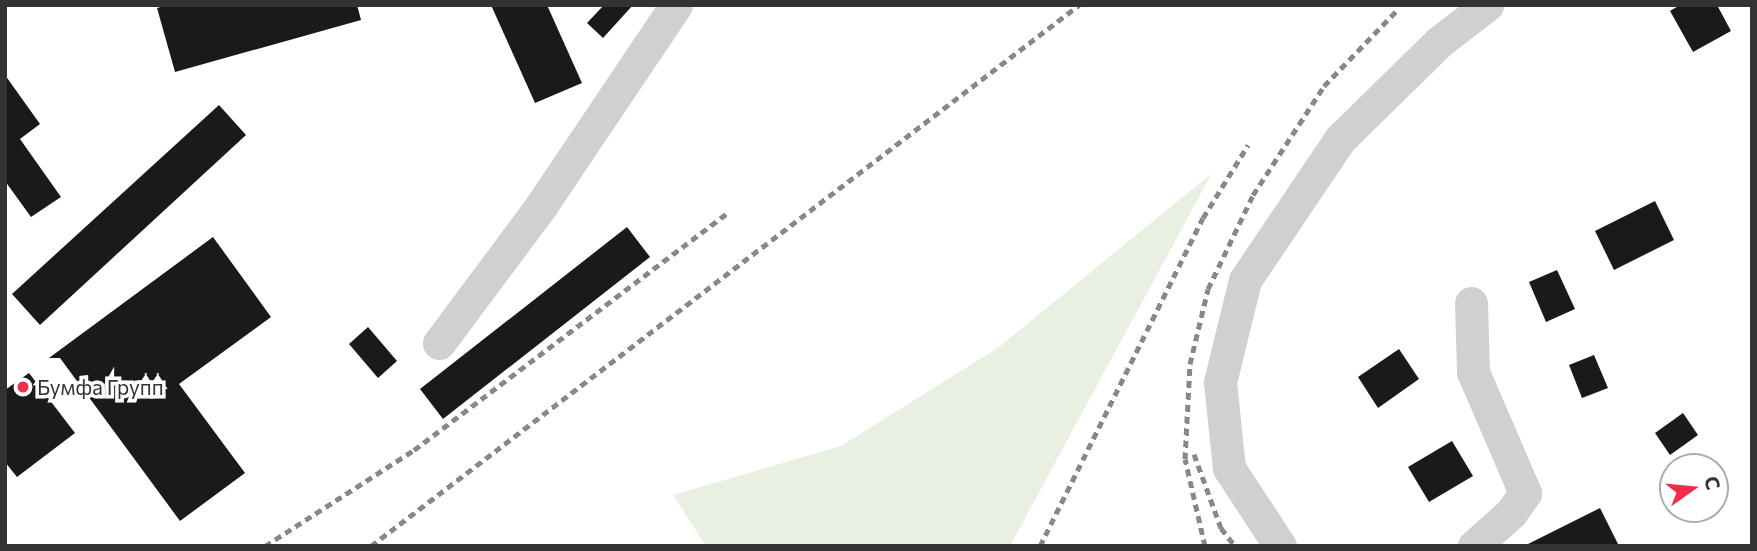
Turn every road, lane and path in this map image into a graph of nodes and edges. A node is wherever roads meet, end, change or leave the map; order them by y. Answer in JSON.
{"nodes":[{"id":1,"x":676,"y":5,"type":"edge"},
{"id":2,"x":1488,"y":5,"type":"edge"},
{"id":3,"x":1471,"y":303,"type":"dead end"},
{"id":4,"x":439,"y":343,"type":"dead end"},
{"id":5,"x":1280,"y":546,"type":"edge"},
{"id":6,"x":1474,"y":546,"type":"edge"}],
"edges":[{"from":1,"to":4,"type":"lane"},
{"from":2,"to":5,"type":"lane"},
{"from":3,"to":6,"type":"lane"}]}
